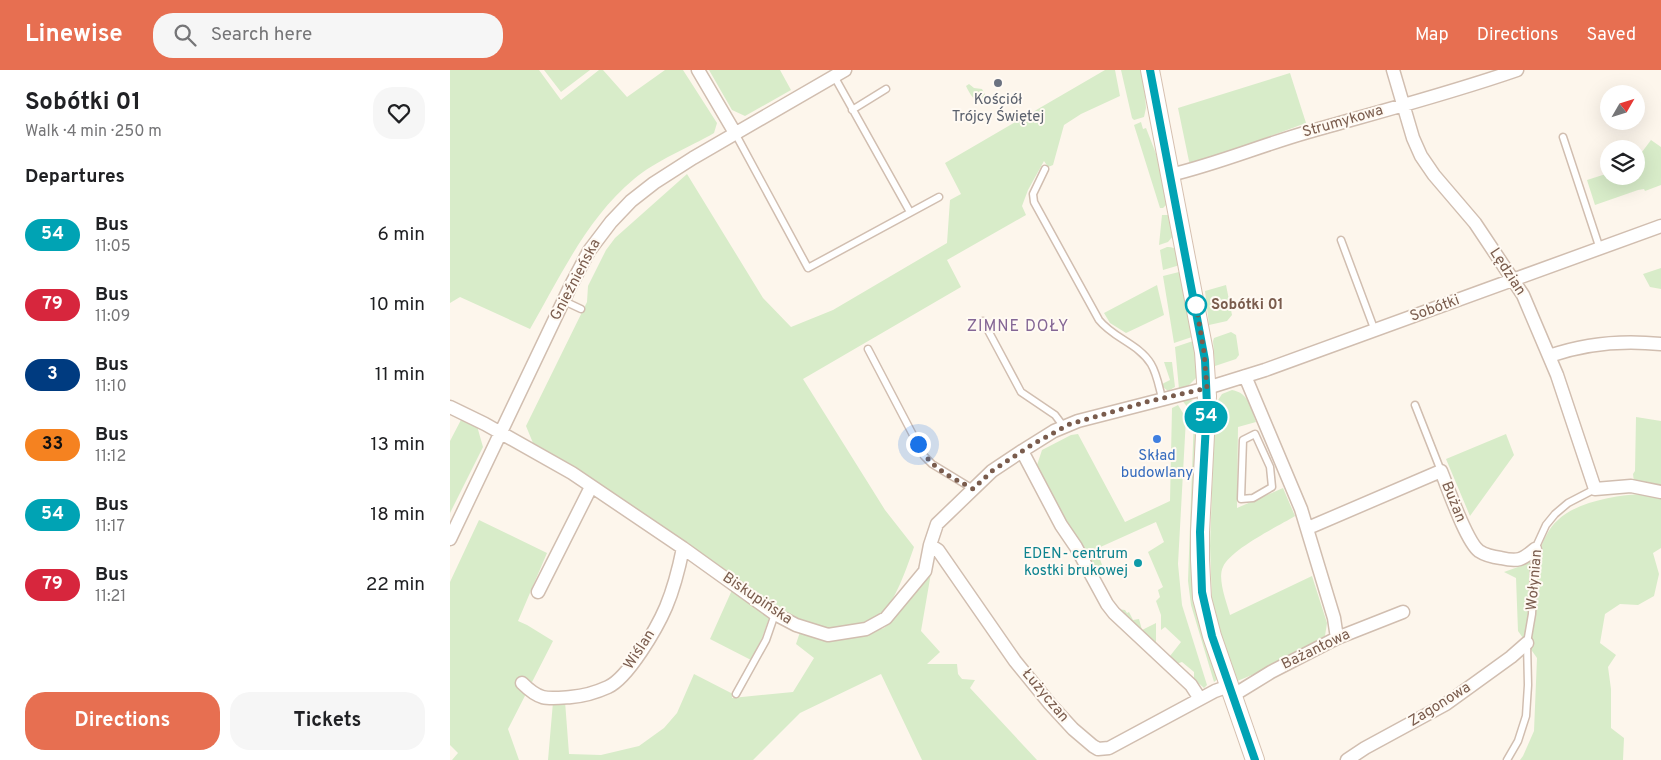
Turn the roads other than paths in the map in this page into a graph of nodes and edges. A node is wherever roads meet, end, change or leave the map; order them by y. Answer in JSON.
{"nodes":[{"id":1,"x":698,"y":70,"type":"edge"},
{"id":2,"x":1150,"y":70,"type":"edge"},
{"id":3,"x":1393,"y":70,"type":"edge"},
{"id":4,"x":1517,"y":70,"type":"edge"},
{"id":5,"x":840,"y":73,"type":"edge"},
{"id":6,"x":886,"y":89,"type":"dead end"},
{"id":7,"x":1403,"y":106,"type":"junction"},
{"id":8,"x":852,"y":110,"type":"junction"},
{"id":9,"x":734,"y":133,"type":"junction"},
{"id":10,"x":1563,"y":137,"type":"dead end"},
{"id":11,"x":1045,"y":169,"type":"dead end"},
{"id":12,"x":1170,"y":175,"type":"junction"},
{"id":13,"x":939,"y":197,"type":"dead end"},
{"id":14,"x":910,"y":212,"type":"junction"},
{"id":15,"x":1661,"y":226,"type":"edge"},
{"id":16,"x":1342,"y":240,"type":"dead end"},
{"id":17,"x":1600,"y":249,"type":"junction"},
{"id":18,"x":1515,"y":280,"type":"junction"},
{"id":19,"x":564,"y":301,"type":"junction"},
{"id":20,"x":581,"y":309,"type":"dead end"},
{"id":21,"x":983,"y":321,"type":"dead end"},
{"id":22,"x":1375,"y":331,"type":"junction"},
{"id":23,"x":1661,"y":344,"type":"edge"},
{"id":24,"x":868,"y":349,"type":"dead end"},
{"id":25,"x":1549,"y":356,"type":"junction"},
{"id":26,"x":1245,"y":376,"type":"junction"},
{"id":27,"x":1207,"y":388,"type":"junction"},
{"id":28,"x":1162,"y":398,"type":"junction"},
{"id":29,"x":1415,"y":405,"type":"dead end"},
{"id":30,"x":450,"y":407,"type":"edge"},
{"id":31,"x":1064,"y":427,"type":"junction"},
{"id":32,"x":500,"y":433,"type":"junction"},
{"id":33,"x":1022,"y":451,"type":"junction"},
{"id":34,"x":1276,"y":464,"type":"junction"},
{"id":35,"x":1441,"y":471,"type":"junction"},
{"id":36,"x":592,"y":487,"type":"junction"},
{"id":37,"x":973,"y":489,"type":"junction"},
{"id":38,"x":1595,"y":489,"type":"junction"},
{"id":39,"x":1661,"y":492,"type":"edge"},
{"id":40,"x":1308,"y":528,"type":"junction"},
{"id":41,"x":451,"y":536,"type":"edge"},
{"id":42,"x":930,"y":545,"type":"junction"},
{"id":43,"x":683,"y":548,"type":"junction"},
{"id":44,"x":1535,"y":549,"type":"junction"},
{"id":45,"x":538,"y":592,"type":"dead end"},
{"id":46,"x":1403,"y":612,"type":"dead end"},
{"id":47,"x":775,"y":614,"type":"junction"},
{"id":48,"x":1337,"y":638,"type":"junction"},
{"id":49,"x":1527,"y":643,"type":"junction"},
{"id":50,"x":522,"y":683,"type":"dead end"},
{"id":51,"x":1231,"y":691,"type":"junction"},
{"id":52,"x":736,"y":694,"type":"dead end"},
{"id":53,"x":1200,"y":699,"type":"junction"},
{"id":54,"x":1255,"y":760,"type":"edge"},
{"id":55,"x":1347,"y":760,"type":"edge"},
{"id":56,"x":1507,"y":760,"type":"edge"}],
"edges":[{"from":1,"to":9,"type":"street"},
{"from":2,"to":12,"type":"main road"},
{"from":3,"to":7,"type":"street","name":"Lędzian"},
{"from":4,"to":7,"type":"street","name":"Strumykowa"},
{"from":5,"to":8,"type":"lane"},
{"from":5,"to":9,"type":"street","name":"Gnieźnieńska"},
{"from":6,"to":8,"type":"lane"},
{"from":7,"to":12,"type":"street","name":"Strumykowa"},
{"from":7,"to":18,"type":"street","name":"Lędzian"},
{"from":8,"to":14,"type":"lane"},
{"from":9,"to":14,"type":"lane"},
{"from":9,"to":19,"type":"street","name":"Gnieźnieńska"},
{"from":10,"to":17,"type":"lane"},
{"from":11,"to":28,"type":"lane"},
{"from":12,"to":27,"type":"main road"},
{"from":13,"to":14,"type":"lane"},
{"from":15,"to":17,"type":"street","name":"Sobótki"},
{"from":16,"to":22,"type":"lane"},
{"from":17,"to":18,"type":"street","name":"Sobótki"},
{"from":18,"to":22,"type":"street","name":"Sobótki"},
{"from":18,"to":25,"type":"street","name":"Lędzian"},
{"from":19,"to":20,"type":"lane"},
{"from":19,"to":32,"type":"street","name":"Gnieźnieńska"},
{"from":21,"to":31,"type":"lane"},
{"from":22,"to":26,"type":"street","name":"Sobótki"},
{"from":23,"to":25,"type":"street"},
{"from":24,"to":37,"type":"lane"},
{"from":25,"to":38,"type":"street","name":"Lędzian"},
{"from":26,"to":27,"type":"street","name":"Sobótki"},
{"from":26,"to":34,"type":"street"},
{"from":27,"to":28,"type":"street","name":"Biskupińska"},
{"from":27,"to":51,"type":"main road"},
{"from":28,"to":31,"type":"street","name":"Biskupińska"},
{"from":29,"to":35,"type":"lane"},
{"from":30,"to":32,"type":"street","name":"Biskupińska"},
{"from":31,"to":33,"type":"street","name":"Biskupińska"},
{"from":32,"to":36,"type":"street","name":"Biskupińska"},
{"from":32,"to":41,"type":"street","name":"Gnieźnieńska"},
{"from":33,"to":37,"type":"street","name":"Biskupińska"},
{"from":33,"to":53,"type":"street"},
{"from":34,"to":34,"type":"lane"},
{"from":34,"to":40,"type":"street"},
{"from":35,"to":40,"type":"street","name":"Bużan"},
{"from":35,"to":44,"type":"street","name":"Bużan"},
{"from":36,"to":43,"type":"street","name":"Biskupińska"},
{"from":36,"to":45,"type":"street"},
{"from":37,"to":42,"type":"street","name":"Biskupińska"},
{"from":38,"to":39,"type":"street","name":"Wołynian"},
{"from":38,"to":44,"type":"lane","name":"Wołynian"},
{"from":40,"to":48,"type":"street"},
{"from":42,"to":47,"type":"street","name":"Biskupińska"},
{"from":42,"to":53,"type":"street","name":"Łużyczan"},
{"from":43,"to":47,"type":"street","name":"Biskupińska"},
{"from":43,"to":50,"type":"street","name":"Wiślan"},
{"from":44,"to":49,"type":"lane","name":"Wołynian"},
{"from":46,"to":48,"type":"street","name":"Bażantowa"},
{"from":47,"to":52,"type":"lane"},
{"from":48,"to":51,"type":"street","name":"Bażantowa"},
{"from":49,"to":55,"type":"street","name":"Zagonowa"},
{"from":49,"to":56,"type":"lane","name":"Wołynian"},
{"from":51,"to":53,"type":"street","name":"Łużyczan"},
{"from":51,"to":54,"type":"main road"}]}
